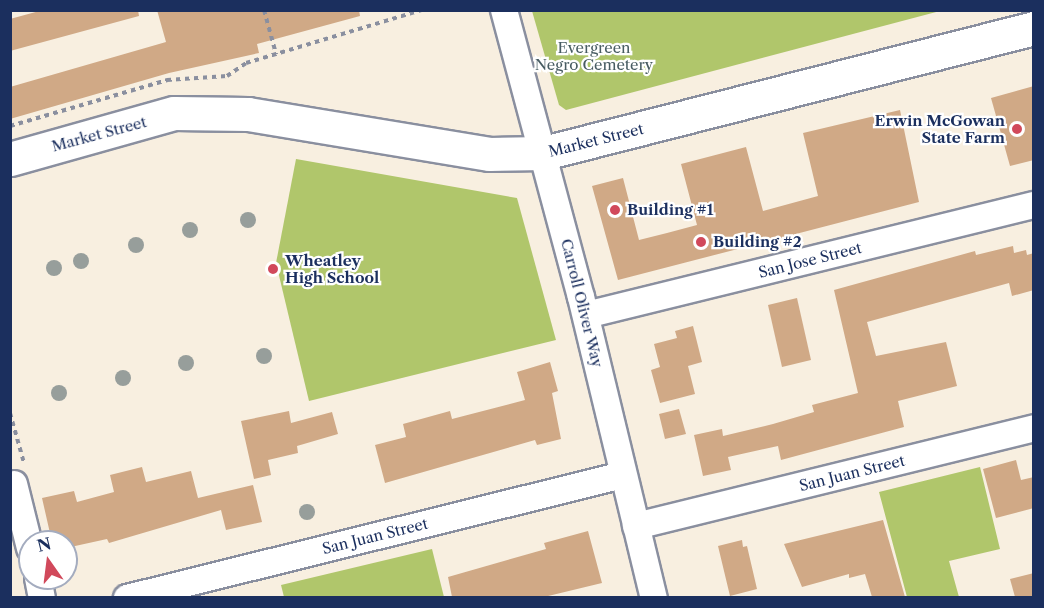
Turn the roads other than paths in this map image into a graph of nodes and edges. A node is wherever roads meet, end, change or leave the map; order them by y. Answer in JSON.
{"nodes":[{"id":1,"x":504,"y":10,"type":"edge"},
{"id":2,"x":1034,"y":28,"type":"edge"},
{"id":3,"x":544,"y":153,"type":"junction"},
{"id":4,"x":10,"y":159,"type":"edge"},
{"id":5,"x":1034,"y":205,"type":"edge"},
{"id":6,"x":586,"y":315,"type":"junction"},
{"id":7,"x":1034,"y":428,"type":"edge"},
{"id":8,"x":19,"y":475,"type":"road end"},
{"id":9,"x":623,"y":475,"type":"junction"},
{"id":10,"x":636,"y":526,"type":"junction"},
{"id":11,"x":27,"y":530,"type":"edge"},
{"id":12,"x":126,"y":597,"type":"edge"},
{"id":13,"x":654,"y":597,"type":"edge"}],
"edges":[{"from":1,"to":3,"type":"street","name":"Carroll Oliver Way"},
{"from":2,"to":3,"type":"street","name":"Market Street"},
{"from":3,"to":4,"type":"street","name":"Market Street"},
{"from":3,"to":6,"type":"street","name":"Carroll Oliver Way"},
{"from":5,"to":6,"type":"street","name":"San Jose Street"},
{"from":6,"to":9,"type":"street","name":"Carroll Oliver Way"},
{"from":7,"to":10,"type":"street","name":"San Juan Street"},
{"from":8,"to":11,"type":"street"},
{"from":9,"to":10,"type":"street","name":"Carroll Oliver Way"},
{"from":9,"to":12,"type":"street","name":"San Juan Street"},
{"from":10,"to":13,"type":"street","name":"Carroll Oliver Way"}]}
